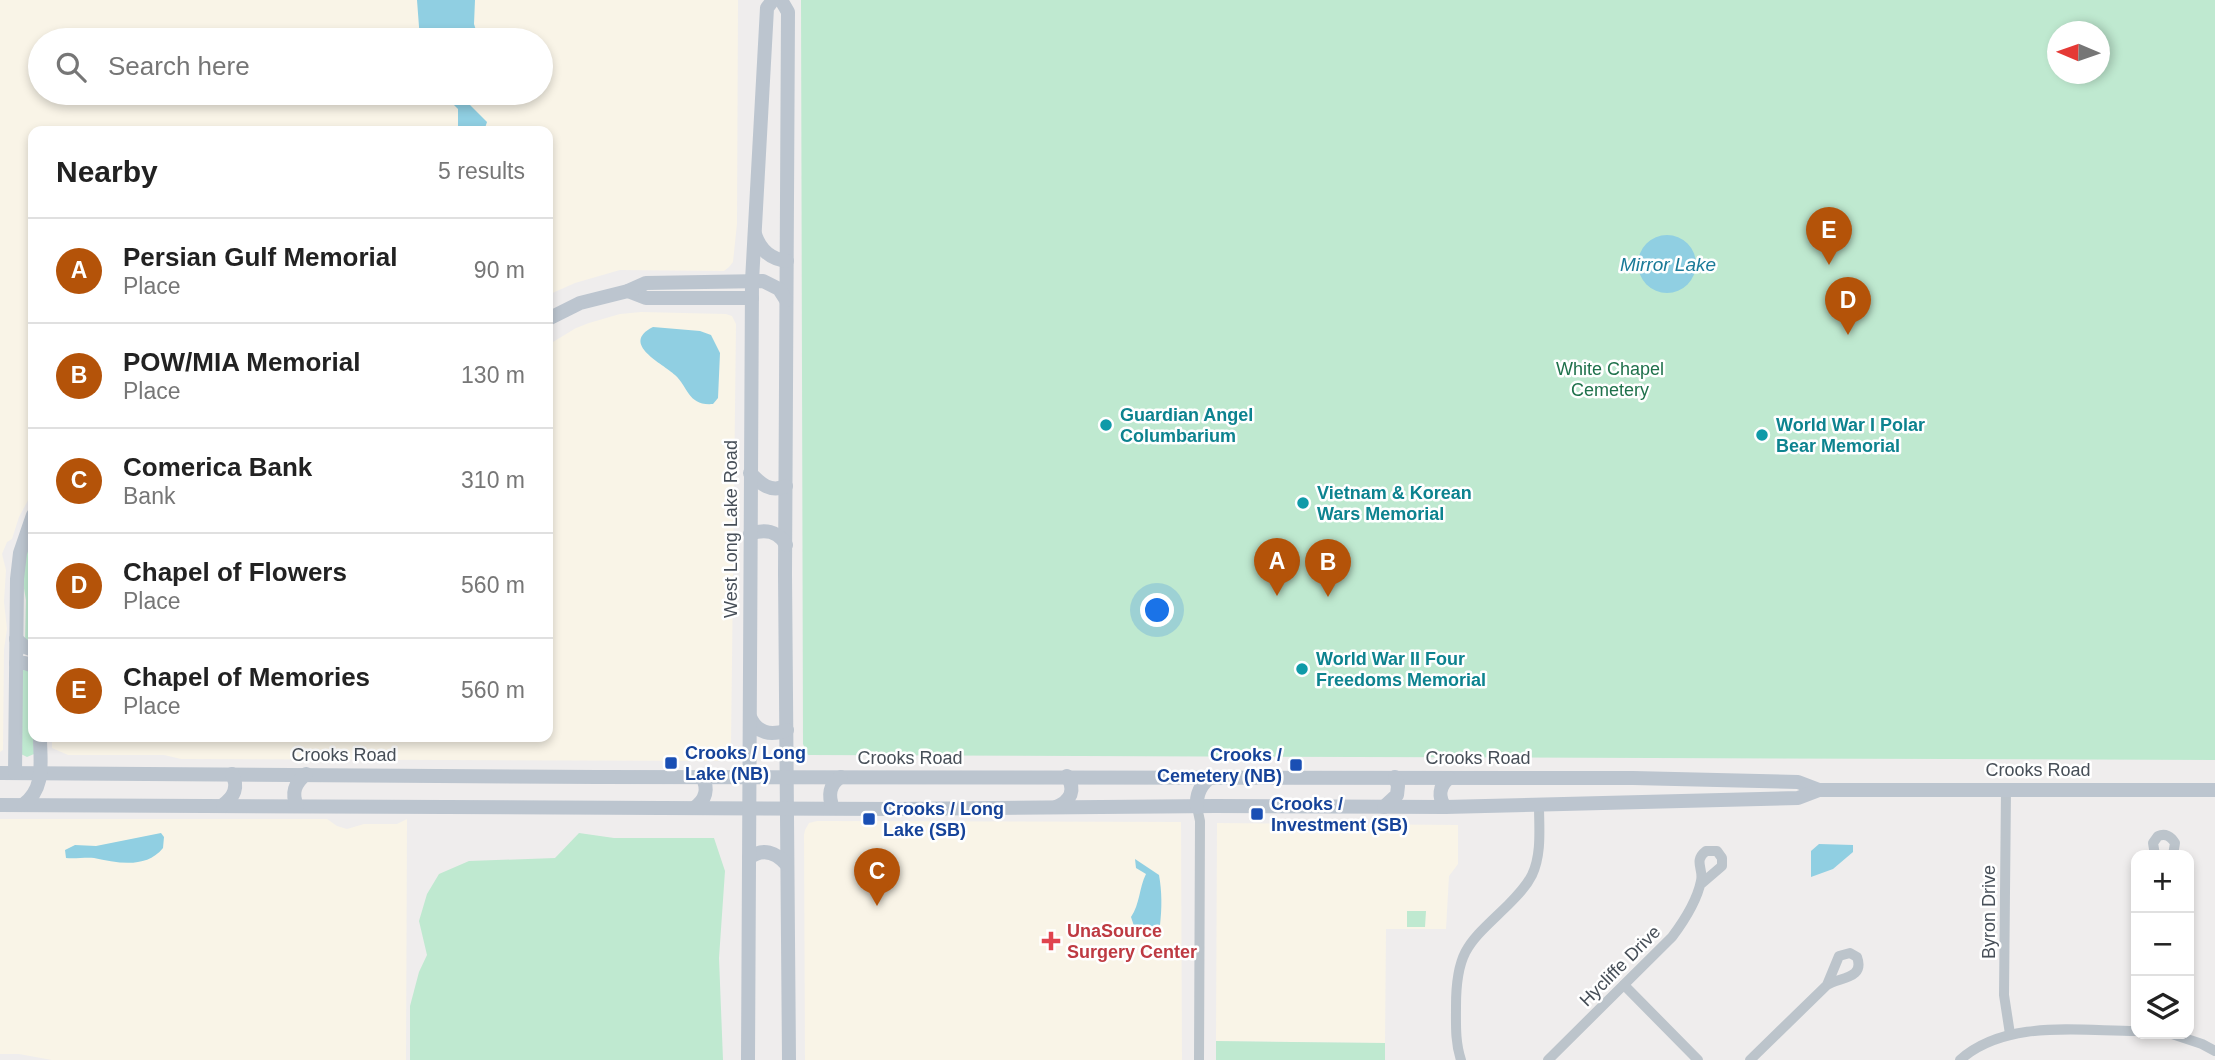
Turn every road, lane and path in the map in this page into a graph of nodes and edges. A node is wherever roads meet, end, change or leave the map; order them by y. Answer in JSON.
{"nodes":[{"id":1,"x":773,"y":0,"type":"edge"},
{"id":2,"x":781,"y":0,"type":"edge"},
{"id":3,"x":761,"y":116,"type":"junction"},
{"id":4,"x":787,"y":124,"type":"junction"},
{"id":5,"x":754,"y":233,"type":"junction"},
{"id":6,"x":787,"y":261,"type":"junction"},
{"id":7,"x":752,"y":281,"type":"junction"},
{"id":8,"x":628,"y":291,"type":"junction"},
{"id":9,"x":752,"y":298,"type":"junction"},
{"id":10,"x":786,"y":300,"type":"junction"},
{"id":11,"x":553,"y":317,"type":"edge"},
{"id":12,"x":750,"y":473,"type":"junction"},
{"id":13,"x":786,"y":486,"type":"junction"},
{"id":14,"x":28,"y":529,"type":"edge"},
{"id":15,"x":750,"y":534,"type":"junction"},
{"id":16,"x":786,"y":545,"type":"junction"},
{"id":17,"x":16,"y":639,"type":"junction"},
{"id":18,"x":28,"y":648,"type":"edge"},
{"id":19,"x":16,"y":663,"type":"junction"},
{"id":20,"x":28,"y":664,"type":"edge"},
{"id":21,"x":750,"y":717,"type":"junction"},
{"id":22,"x":787,"y":730,"type":"junction"},
{"id":23,"x":40,"y":742,"type":"edge"},
{"id":24,"x":0,"y":773,"type":"edge"},
{"id":25,"x":15,"y":773,"type":"junction"},
{"id":26,"x":40,"y":773,"type":"junction"},
{"id":27,"x":232,"y":774,"type":"junction"},
{"id":28,"x":306,"y":774,"type":"junction"},
{"id":29,"x":1068,"y":776,"type":"junction"},
{"id":30,"x":702,"y":777,"type":"junction"},
{"id":31,"x":749,"y":777,"type":"junction"},
{"id":32,"x":787,"y":777,"type":"junction"},
{"id":33,"x":841,"y":777,"type":"junction"},
{"id":34,"x":1211,"y":777,"type":"junction"},
{"id":35,"x":1395,"y":778,"type":"junction"},
{"id":36,"x":1449,"y":778,"type":"junction"},
{"id":37,"x":1633,"y":778,"type":"junction"},
{"id":38,"x":2006,"y":789,"type":"junction"},
{"id":39,"x":1819,"y":790,"type":"junction"},
{"id":40,"x":2215,"y":790,"type":"edge"},
{"id":41,"x":1625,"y":803,"type":"junction"},
{"id":42,"x":0,"y":805,"type":"edge"},
{"id":43,"x":23,"y":805,"type":"junction"},
{"id":44,"x":223,"y":805,"type":"junction"},
{"id":45,"x":1539,"y":805,"type":"junction"},
{"id":46,"x":298,"y":806,"type":"junction"},
{"id":47,"x":1056,"y":807,"type":"junction"},
{"id":48,"x":1197,"y":807,"type":"junction"},
{"id":49,"x":1384,"y":807,"type":"junction"},
{"id":50,"x":1445,"y":807,"type":"junction"},
{"id":51,"x":694,"y":808,"type":"junction"},
{"id":52,"x":749,"y":808,"type":"junction"},
{"id":53,"x":787,"y":808,"type":"junction"},
{"id":54,"x":833,"y":808,"type":"junction"},
{"id":55,"x":2154,"y":850,"type":"edge"},
{"id":56,"x":2174,"y":850,"type":"edge"},
{"id":57,"x":749,"y":859,"type":"junction"},
{"id":58,"x":787,"y":865,"type":"junction"},
{"id":59,"x":1701,"y":884,"type":"dead end"},
{"id":60,"x":1624,"y":985,"type":"junction"},
{"id":61,"x":1827,"y":985,"type":"dead end"},
{"id":62,"x":2131,"y":1031,"type":"edge"},
{"id":63,"x":2010,"y":1034,"type":"junction"},
{"id":64,"x":2187,"y":1039,"type":"edge"},
{"id":65,"x":2215,"y":1051,"type":"edge"},
{"id":66,"x":749,"y":1059,"type":"edge"},
{"id":67,"x":789,"y":1060,"type":"edge"},
{"id":68,"x":1199,"y":1060,"type":"edge"},
{"id":69,"x":1461,"y":1060,"type":"edge"},
{"id":70,"x":1548,"y":1060,"type":"edge"},
{"id":71,"x":1698,"y":1060,"type":"edge"},
{"id":72,"x":1751,"y":1060,"type":"edge"},
{"id":73,"x":1960,"y":1060,"type":"edge"}],
"edges":[{"from":1,"to":3,"type":"main road","name":"West Long Lake Road"},
{"from":2,"to":4,"type":"main road"},
{"from":3,"to":4,"type":"main road"},
{"from":3,"to":5,"type":"main road","name":"West Long Lake Road"},
{"from":4,"to":6,"type":"main road"},
{"from":5,"to":6,"type":"main road"},
{"from":5,"to":7,"type":"main road","name":"West Long Lake Road"},
{"from":6,"to":10,"type":"main road"},
{"from":7,"to":8,"type":"main road"},
{"from":7,"to":9,"type":"main road","name":"West Long Lake Road"},
{"from":7,"to":10,"type":"main road"},
{"from":8,"to":9,"type":"main road"},
{"from":8,"to":11,"type":"main road"},
{"from":9,"to":12,"type":"main road","name":"West Long Lake Road"},
{"from":10,"to":13,"type":"main road"},
{"from":12,"to":13,"type":"main road"},
{"from":12,"to":15,"type":"main road","name":"West Long Lake Road"},
{"from":13,"to":16,"type":"main road"},
{"from":14,"to":17,"type":"main road"},
{"from":15,"to":16,"type":"main road"},
{"from":15,"to":21,"type":"main road","name":"West Long Lake Road"},
{"from":16,"to":22,"type":"main road"},
{"from":17,"to":18,"type":"main road"},
{"from":17,"to":19,"type":"main road"},
{"from":19,"to":20,"type":"main road"},
{"from":19,"to":25,"type":"main road"},
{"from":21,"to":22,"type":"main road"},
{"from":21,"to":31,"type":"main road","name":"West Long Lake Road"},
{"from":22,"to":32,"type":"main road"},
{"from":23,"to":26,"type":"main road"},
{"from":24,"to":25,"type":"main road","name":"Crooks Road"},
{"from":25,"to":26,"type":"main road","name":"Crooks Road"},
{"from":26,"to":27,"type":"main road","name":"Crooks Road"},
{"from":26,"to":43,"type":"main road"},
{"from":27,"to":28,"type":"main road","name":"Crooks Road"},
{"from":27,"to":44,"type":"main road"},
{"from":28,"to":30,"type":"main road","name":"Crooks Road"},
{"from":28,"to":46,"type":"main road"},
{"from":29,"to":33,"type":"main road","name":"Crooks Road"},
{"from":29,"to":34,"type":"main road","name":"Crooks Road"},
{"from":29,"to":47,"type":"main road"},
{"from":30,"to":31,"type":"main road","name":"Crooks Road"},
{"from":30,"to":51,"type":"main road"},
{"from":31,"to":32,"type":"main road","name":"Crooks Road"},
{"from":31,"to":52,"type":"main road","name":"West Long Lake Road"},
{"from":32,"to":33,"type":"main road","name":"Crooks Road"},
{"from":32,"to":53,"type":"main road"},
{"from":33,"to":54,"type":"main road"},
{"from":34,"to":35,"type":"main road","name":"Crooks Road"},
{"from":34,"to":48,"type":"main road"},
{"from":35,"to":36,"type":"main road","name":"Crooks Road"},
{"from":35,"to":49,"type":"main road"},
{"from":36,"to":37,"type":"main road","name":"Crooks Road"},
{"from":36,"to":50,"type":"main road"},
{"from":37,"to":39,"type":"main road","name":"Crooks Road"},
{"from":37,"to":41,"type":"main road"},
{"from":38,"to":39,"type":"main road","name":"Crooks Road"},
{"from":38,"to":40,"type":"main road","name":"Crooks Road"},
{"from":38,"to":63,"type":"street","name":"Byron Drive"},
{"from":39,"to":41,"type":"main road","name":"Crooks Road"},
{"from":41,"to":45,"type":"main road","name":"Crooks Road"},
{"from":42,"to":43,"type":"main road","name":"Crooks Road"},
{"from":43,"to":44,"type":"main road","name":"Crooks Road"},
{"from":44,"to":46,"type":"main road","name":"Crooks Road"},
{"from":45,"to":50,"type":"main road","name":"Crooks Road"},
{"from":45,"to":69,"type":"street"},
{"from":46,"to":51,"type":"main road","name":"Crooks Road"},
{"from":47,"to":48,"type":"main road","name":"Crooks Road"},
{"from":47,"to":54,"type":"main road","name":"Crooks Road"},
{"from":48,"to":49,"type":"main road","name":"Crooks Road"},
{"from":48,"to":68,"type":"street"},
{"from":49,"to":50,"type":"main road","name":"Crooks Road"},
{"from":51,"to":52,"type":"main road","name":"Crooks Road"},
{"from":52,"to":53,"type":"main road","name":"Crooks Road"},
{"from":52,"to":57,"type":"main road","name":"West Long Lake Road"},
{"from":53,"to":54,"type":"main road","name":"Crooks Road"},
{"from":53,"to":58,"type":"main road"},
{"from":55,"to":56,"type":"street"},
{"from":57,"to":58,"type":"main road"},
{"from":57,"to":66,"type":"main road","name":"West Long Lake Road"},
{"from":58,"to":67,"type":"main road"},
{"from":59,"to":60,"type":"street","name":"Hycliffe Drive"},
{"from":60,"to":70,"type":"street","name":"Hycliffe Drive"},
{"from":60,"to":71,"type":"street"},
{"from":61,"to":72,"type":"street"},
{"from":62,"to":63,"type":"street"},
{"from":63,"to":73,"type":"street"},
{"from":64,"to":65,"type":"street"}]}
